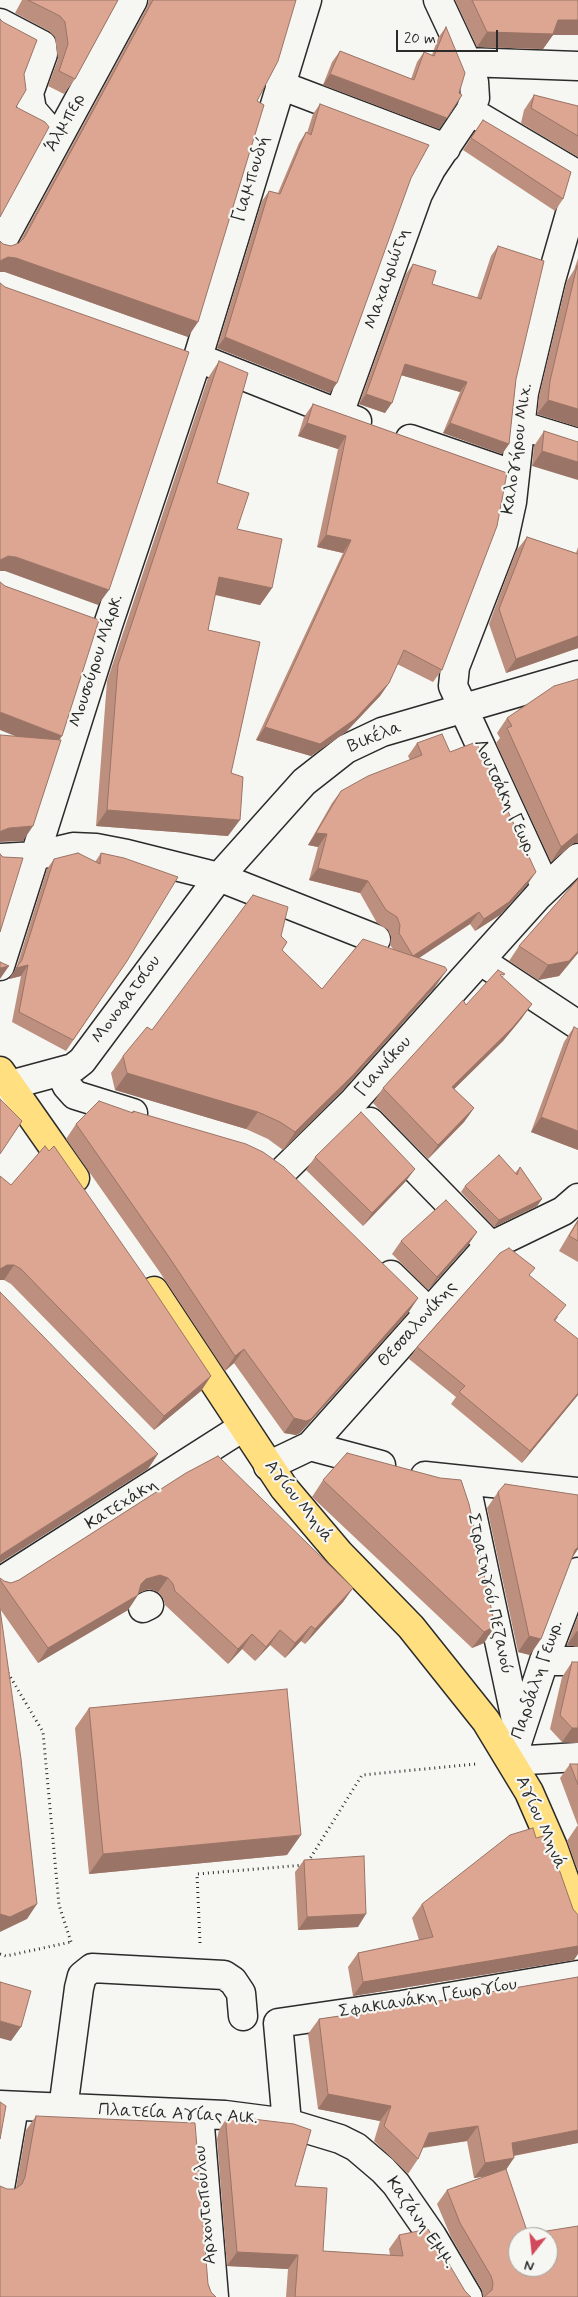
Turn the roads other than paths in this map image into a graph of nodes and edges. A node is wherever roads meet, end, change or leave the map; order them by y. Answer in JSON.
{"nodes":[{"id":1,"x":133,"y":0,"type":"edge"},
{"id":2,"x":307,"y":0,"type":"edge"},
{"id":3,"x":438,"y":0,"type":"edge"},
{"id":4,"x":0,"y":23,"type":"edge"},
{"id":5,"x":467,"y":62,"type":"junction"},
{"id":6,"x":578,"y":66,"type":"edge"},
{"id":7,"x":280,"y":85,"type":"junction"},
{"id":8,"x":470,"y":111,"type":"junction"},
{"id":9,"x":57,"y":139,"type":"junction"},
{"id":10,"x":446,"y":148,"type":"junction"},
{"id":11,"x":578,"y":175,"type":"edge"},
{"id":12,"x":578,"y":186,"type":"edge"},
{"id":13,"x":0,"y":245,"type":"edge"},
{"id":14,"x":171,"y":348,"type":"edge"},
{"id":15,"x":198,"y":357,"type":"junction"},
{"id":16,"x":340,"y":414,"type":"junction"},
{"id":17,"x":519,"y":425,"type":"junction"},
{"id":18,"x":578,"y":443,"type":"edge"},
{"id":19,"x":515,"y":475,"type":"junction"},
{"id":20,"x":81,"y":615,"type":"edge"},
{"id":21,"x":108,"y":625,"type":"junction"},
{"id":22,"x":578,"y":675,"type":"edge"},
{"id":23,"x":462,"y":708,"type":"junction"},
{"id":24,"x":35,"y":856,"type":"junction"},
{"id":25,"x":0,"y":858,"type":"edge"},
{"id":26,"x":578,"y":858,"type":"edge"},
{"id":27,"x":218,"y":877,"type":"junction"},
{"id":28,"x":546,"y":888,"type":"junction"},
{"id":29,"x":376,"y":939,"type":"dead end"},
{"id":30,"x":481,"y":961,"type":"junction"},
{"id":31,"x":0,"y":966,"type":"edge"},
{"id":32,"x":578,"y":1025,"type":"edge"},
{"id":33,"x":60,"y":1072,"type":"junction"},
{"id":34,"x":3,"y":1084,"type":"edge"},
{"id":35,"x":352,"y":1103,"type":"junction"},
{"id":36,"x":155,"y":1119,"type":"edge"},
{"id":37,"x":261,"y":1153,"type":"edge"},
{"id":38,"x":284,"y":1170,"type":"junction"},
{"id":39,"x":305,"y":1190,"type":"edge"},
{"id":40,"x":90,"y":1198,"type":"edge"},
{"id":41,"x":578,"y":1198,"type":"edge"},
{"id":42,"x":491,"y":1246,"type":"junction"},
{"id":43,"x":374,"y":1258,"type":"edge"},
{"id":44,"x":141,"y":1271,"type":"edge"},
{"id":45,"x":429,"y":1312,"type":"junction"},
{"id":46,"x":243,"y":1427,"type":"junction"},
{"id":47,"x":310,"y":1446,"type":"junction"},
{"id":48,"x":153,"y":1452,"type":"edge"},
{"id":49,"x":268,"y":1466,"type":"junction"},
{"id":50,"x":174,"y":1472,"type":"junction"},
{"id":51,"x":465,"y":1481,"type":"junction"},
{"id":52,"x":578,"y":1492,"type":"edge"},
{"id":53,"x":578,"y":1572,"type":"edge"},
{"id":54,"x":0,"y":1582,"type":"edge"},
{"id":55,"x":544,"y":1660,"type":"junction"},
{"id":56,"x":578,"y":1661,"type":"edge"},
{"id":57,"x":519,"y":1735,"type":"junction"},
{"id":58,"x":578,"y":1757,"type":"edge"},
{"id":59,"x":511,"y":1761,"type":"junction"},
{"id":60,"x":578,"y":1918,"type":"edge"},
{"id":61,"x":578,"y":1975,"type":"edge"},
{"id":62,"x":243,"y":2016,"type":"dead end"},
{"id":63,"x":7,"y":2106,"type":"edge"},
{"id":64,"x":63,"y":2109,"type":"junction"},
{"id":65,"x":199,"y":2114,"type":"junction"},
{"id":66,"x":287,"y":2123,"type":"junction"},
{"id":67,"x":340,"y":2139,"type":"joint"},
{"id":68,"x":0,"y":2188,"type":"edge"},
{"id":69,"x":214,"y":2297,"type":"edge"},
{"id":70,"x":468,"y":2297,"type":"edge"}],
"edges":[{"from":1,"to":9,"type":"street","name":"Άλμπερ"},
{"from":2,"to":7,"type":"street","name":"Γιαμπουδή"},
{"from":3,"to":5,"type":"street"},
{"from":4,"to":9,"type":"street"},
{"from":5,"to":6,"type":"street"},
{"from":5,"to":8,"type":"street"},
{"from":7,"to":10,"type":"street"},
{"from":7,"to":15,"type":"street","name":"Γιαμπουδή"},
{"from":8,"to":10,"type":"street","name":"Μαχαιριώτη"},
{"from":8,"to":11,"type":"street"},
{"from":9,"to":13,"type":"street","name":"Άλμπερ"},
{"from":10,"to":16,"type":"street","name":"Μαχαιριώτη"},
{"from":12,"to":17,"type":"street","name":"Καλογήρου Μιχ."},
{"from":14,"to":15,"type":"street"},
{"from":15,"to":16,"type":"street"},
{"from":15,"to":21,"type":"street","name":"Μουσούρου Μάρκ."},
{"from":16,"to":19,"type":"street"},
{"from":17,"to":18,"type":"street"},
{"from":17,"to":19,"type":"street","name":"Καλογήρου Μιχ."},
{"from":19,"to":23,"type":"street","name":"Καλογήρου Μιχ."},
{"from":20,"to":21,"type":"street"},
{"from":21,"to":24,"type":"street","name":"Μουσούρου Μάρκ."},
{"from":22,"to":23,"type":"street","name":"Βικέλα"},
{"from":23,"to":27,"type":"street","name":"Βικέλα"},
{"from":23,"to":28,"type":"street","name":"Λουτσάκη Γεωρ."},
{"from":24,"to":25,"type":"street"},
{"from":24,"to":27,"type":"street"},
{"from":24,"to":31,"type":"street","name":"Μουσούρου Μάρκ."},
{"from":26,"to":28,"type":"street","name":"Γιαννίκου"},
{"from":27,"to":29,"type":"street"},
{"from":27,"to":33,"type":"street","name":"Μονοφατσίου"},
{"from":28,"to":30,"type":"street","name":"Γιαννίκου"},
{"from":30,"to":32,"type":"street"},
{"from":30,"to":35,"type":"street","name":"Γιαννίκου"},
{"from":33,"to":34,"type":"street","name":"Μονοφατσίου"},
{"from":33,"to":36,"type":"street"},
{"from":34,"to":40,"type":"main road"},
{"from":35,"to":38,"type":"street","name":"Γιαννίκου"},
{"from":35,"to":42,"type":"street"},
{"from":37,"to":38,"type":"street"},
{"from":38,"to":39,"type":"street"},
{"from":41,"to":42,"type":"street","name":"Θεσσαλονίκης"},
{"from":42,"to":45,"type":"street","name":"Θεσσαλονίκης"},
{"from":43,"to":45,"type":"street"},
{"from":44,"to":46,"type":"main road","name":"Αγίου Μηνά"},
{"from":45,"to":47,"type":"street","name":"Θεσσαλονίκης"},
{"from":46,"to":49,"type":"main road","name":"Αγίου Μηνά"},
{"from":46,"to":50,"type":"street","name":"Κατεχάκη"},
{"from":47,"to":49,"type":"street","name":"Θεσσαλονίκης"},
{"from":47,"to":51,"type":"street"},
{"from":48,"to":50,"type":"street"},
{"from":49,"to":59,"type":"main road","name":"Αγίου Μηνά"},
{"from":50,"to":54,"type":"street","name":"Κατεχάκη"},
{"from":51,"to":52,"type":"street"},
{"from":51,"to":57,"type":"street","name":"Στρατηγού Πεζανού"},
{"from":53,"to":55,"type":"street","name":"Παρδάλη Γεωρ."},
{"from":55,"to":56,"type":"street"},
{"from":55,"to":57,"type":"street","name":"Παρδάλη Γεωρ."},
{"from":57,"to":59,"type":"street","name":"Παρδάλη Γεωρ."},
{"from":58,"to":59,"type":"street"},
{"from":59,"to":60,"type":"main road","name":"Αγίου Μηνά"},
{"from":61,"to":66,"type":"street","name":"Σφακιανάκη Γεωργίου"},
{"from":62,"to":64,"type":"street"},
{"from":63,"to":64,"type":"street","name":"Πλατεία Αγίας Αικ."},
{"from":63,"to":68,"type":"street"},
{"from":64,"to":65,"type":"street","name":"Πλατεία Αγίας Αικ."},
{"from":65,"to":66,"type":"street","name":"Πλατεία Αγίας Αικ."},
{"from":65,"to":69,"type":"street","name":"Αρχοντοπούλου"},
{"from":66,"to":67,"type":"street","name":"Πλατεία Αγίας Αικ."},
{"from":67,"to":70,"type":"street","name":"Καζάνη Εμμ."}]}
